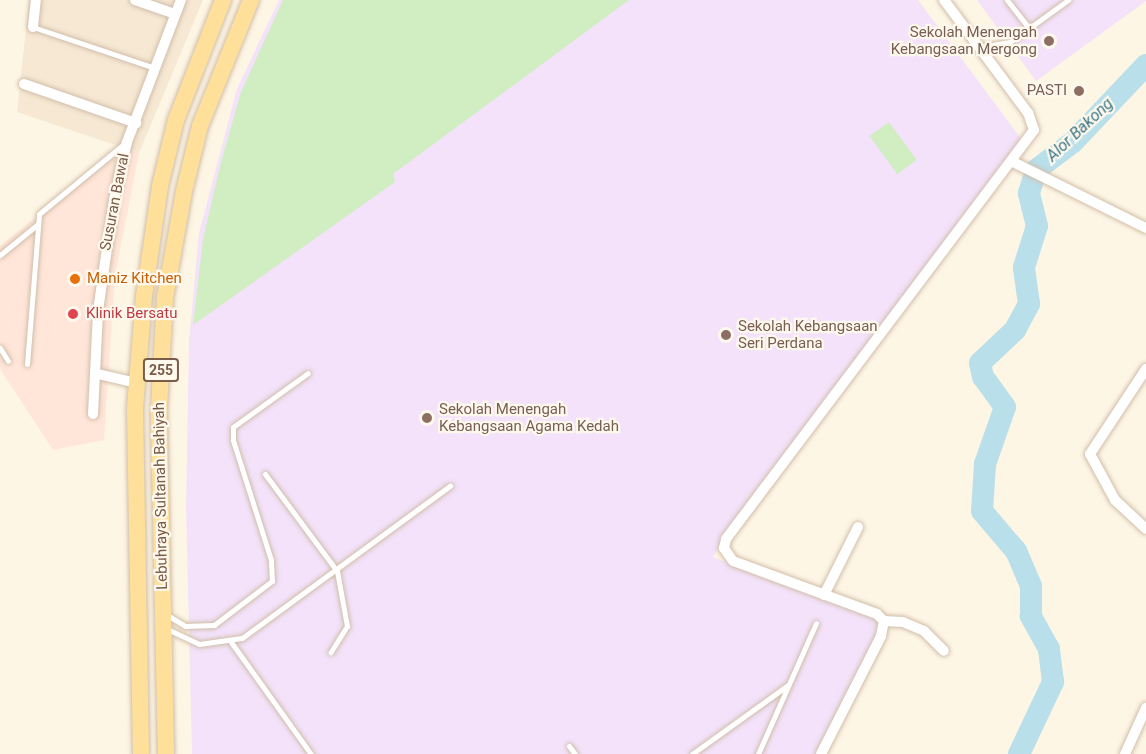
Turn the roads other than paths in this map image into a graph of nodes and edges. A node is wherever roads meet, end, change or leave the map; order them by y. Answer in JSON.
{"nodes":[{"id":1,"x":36,"y":0,"type":"edge"},
{"id":2,"x":135,"y":0,"type":"edge"},
{"id":3,"x":181,"y":0,"type":"edge"},
{"id":4,"x":223,"y":0,"type":"edge"},
{"id":5,"x":251,"y":0,"type":"edge"},
{"id":6,"x":944,"y":0,"type":"edge"},
{"id":7,"x":1007,"y":0,"type":"edge"},
{"id":8,"x":1068,"y":0,"type":"edge"},
{"id":9,"x":175,"y":14,"type":"junction"},
{"id":10,"x":33,"y":27,"type":"joint"},
{"id":11,"x":1029,"y":28,"type":"junction"},
{"id":12,"x":977,"y":45,"type":"junction"},
{"id":13,"x":155,"y":68,"type":"junction"},
{"id":14,"x":24,"y":84,"type":"dead end"},
{"id":15,"x":136,"y":123,"type":"junction"},
{"id":16,"x":127,"y":142,"type":"junction"},
{"id":17,"x":1011,"y":162,"type":"junction"},
{"id":18,"x":38,"y":224,"type":"junction"},
{"id":19,"x":1146,"y":228,"type":"edge"},
{"id":20,"x":0,"y":255,"type":"edge"},
{"id":21,"x":0,"y":348,"type":"edge"},
{"id":22,"x":8,"y":361,"type":"dead end"},
{"id":23,"x":27,"y":364,"type":"dead end"},
{"id":24,"x":1146,"y":369,"type":"edge"},
{"id":25,"x":98,"y":374,"type":"junction"},
{"id":26,"x":308,"y":374,"type":"dead end"},
{"id":27,"x":136,"y":383,"type":"junction"},
{"id":28,"x":93,"y":414,"type":"dead end"},
{"id":29,"x":265,"y":474,"type":"dead end"},
{"id":30,"x":450,"y":486,"type":"dead end"},
{"id":31,"x":858,"y":527,"type":"dead end"},
{"id":32,"x":1146,"y":529,"type":"edge"},
{"id":33,"x":337,"y":571,"type":"junction"},
{"id":34,"x":824,"y":595,"type":"junction"},
{"id":35,"x":164,"y":620,"type":"junction"},
{"id":36,"x":884,"y":621,"type":"junction"},
{"id":37,"x":816,"y":623,"type":"dead end"},
{"id":38,"x":231,"y":642,"type":"junction"},
{"id":39,"x":944,"y":651,"type":"dead end"},
{"id":40,"x":331,"y":652,"type":"dead end"},
{"id":41,"x":789,"y":684,"type":"junction"},
{"id":42,"x":1146,"y":708,"type":"edge"},
{"id":43,"x":569,"y":746,"type":"dead end"},
{"id":44,"x":141,"y":754,"type":"edge"},
{"id":45,"x":166,"y":754,"type":"edge"},
{"id":46,"x":311,"y":754,"type":"edge"},
{"id":47,"x":575,"y":754,"type":"edge"},
{"id":48,"x":692,"y":754,"type":"edge"},
{"id":49,"x":758,"y":754,"type":"edge"},
{"id":50,"x":821,"y":754,"type":"edge"},
{"id":51,"x":1125,"y":754,"type":"edge"}],
"edges":[{"from":1,"to":10,"type":"street"},
{"from":2,"to":9,"type":"street"},
{"from":3,"to":9,"type":"street","name":"Susuran Bawal"},
{"from":4,"to":27,"type":"main road","name":"Lebuhraya Sultanah Bahiyah","number":"255"},
{"from":5,"to":35,"type":"main road","name":"Lebuhraya Sultanah Bahiyah","number":"255"},
{"from":6,"to":12,"type":"street"},
{"from":7,"to":11,"type":"lane"},
{"from":8,"to":11,"type":"lane"},
{"from":9,"to":13,"type":"street","name":"Susuran Bawal"},
{"from":10,"to":13,"type":"lane"},
{"from":11,"to":12,"type":"lane"},
{"from":12,"to":17,"type":"street"},
{"from":13,"to":15,"type":"street","name":"Susuran Bawal"},
{"from":14,"to":15,"type":"street"},
{"from":15,"to":16,"type":"street","name":"Susuran Bawal"},
{"from":16,"to":18,"type":"lane"},
{"from":16,"to":25,"type":"street","name":"Susuran Bawal"},
{"from":17,"to":19,"type":"street"},
{"from":17,"to":34,"type":"street"},
{"from":18,"to":20,"type":"lane"},
{"from":18,"to":23,"type":"lane"},
{"from":21,"to":22,"type":"lane"},
{"from":24,"to":32,"type":"street"},
{"from":25,"to":27,"type":"street"},
{"from":25,"to":28,"type":"street","name":"Susuran Bawal"},
{"from":26,"to":35,"type":"lane"},
{"from":27,"to":44,"type":"main road","name":"Lebuhraya Sultanah Bahiyah","number":"255"},
{"from":29,"to":33,"type":"lane"},
{"from":30,"to":33,"type":"lane"},
{"from":31,"to":34,"type":"street"},
{"from":33,"to":38,"type":"lane"},
{"from":33,"to":40,"type":"lane"},
{"from":34,"to":36,"type":"street"},
{"from":35,"to":38,"type":"lane"},
{"from":35,"to":45,"type":"main road","name":"Lebuhraya Sultanah Bahiyah","number":"255"},
{"from":36,"to":39,"type":"street"},
{"from":36,"to":50,"type":"street"},
{"from":37,"to":41,"type":"lane"},
{"from":38,"to":46,"type":"lane"},
{"from":41,"to":48,"type":"lane"},
{"from":41,"to":49,"type":"lane"},
{"from":42,"to":51,"type":"street"},
{"from":43,"to":47,"type":"lane"}]}
